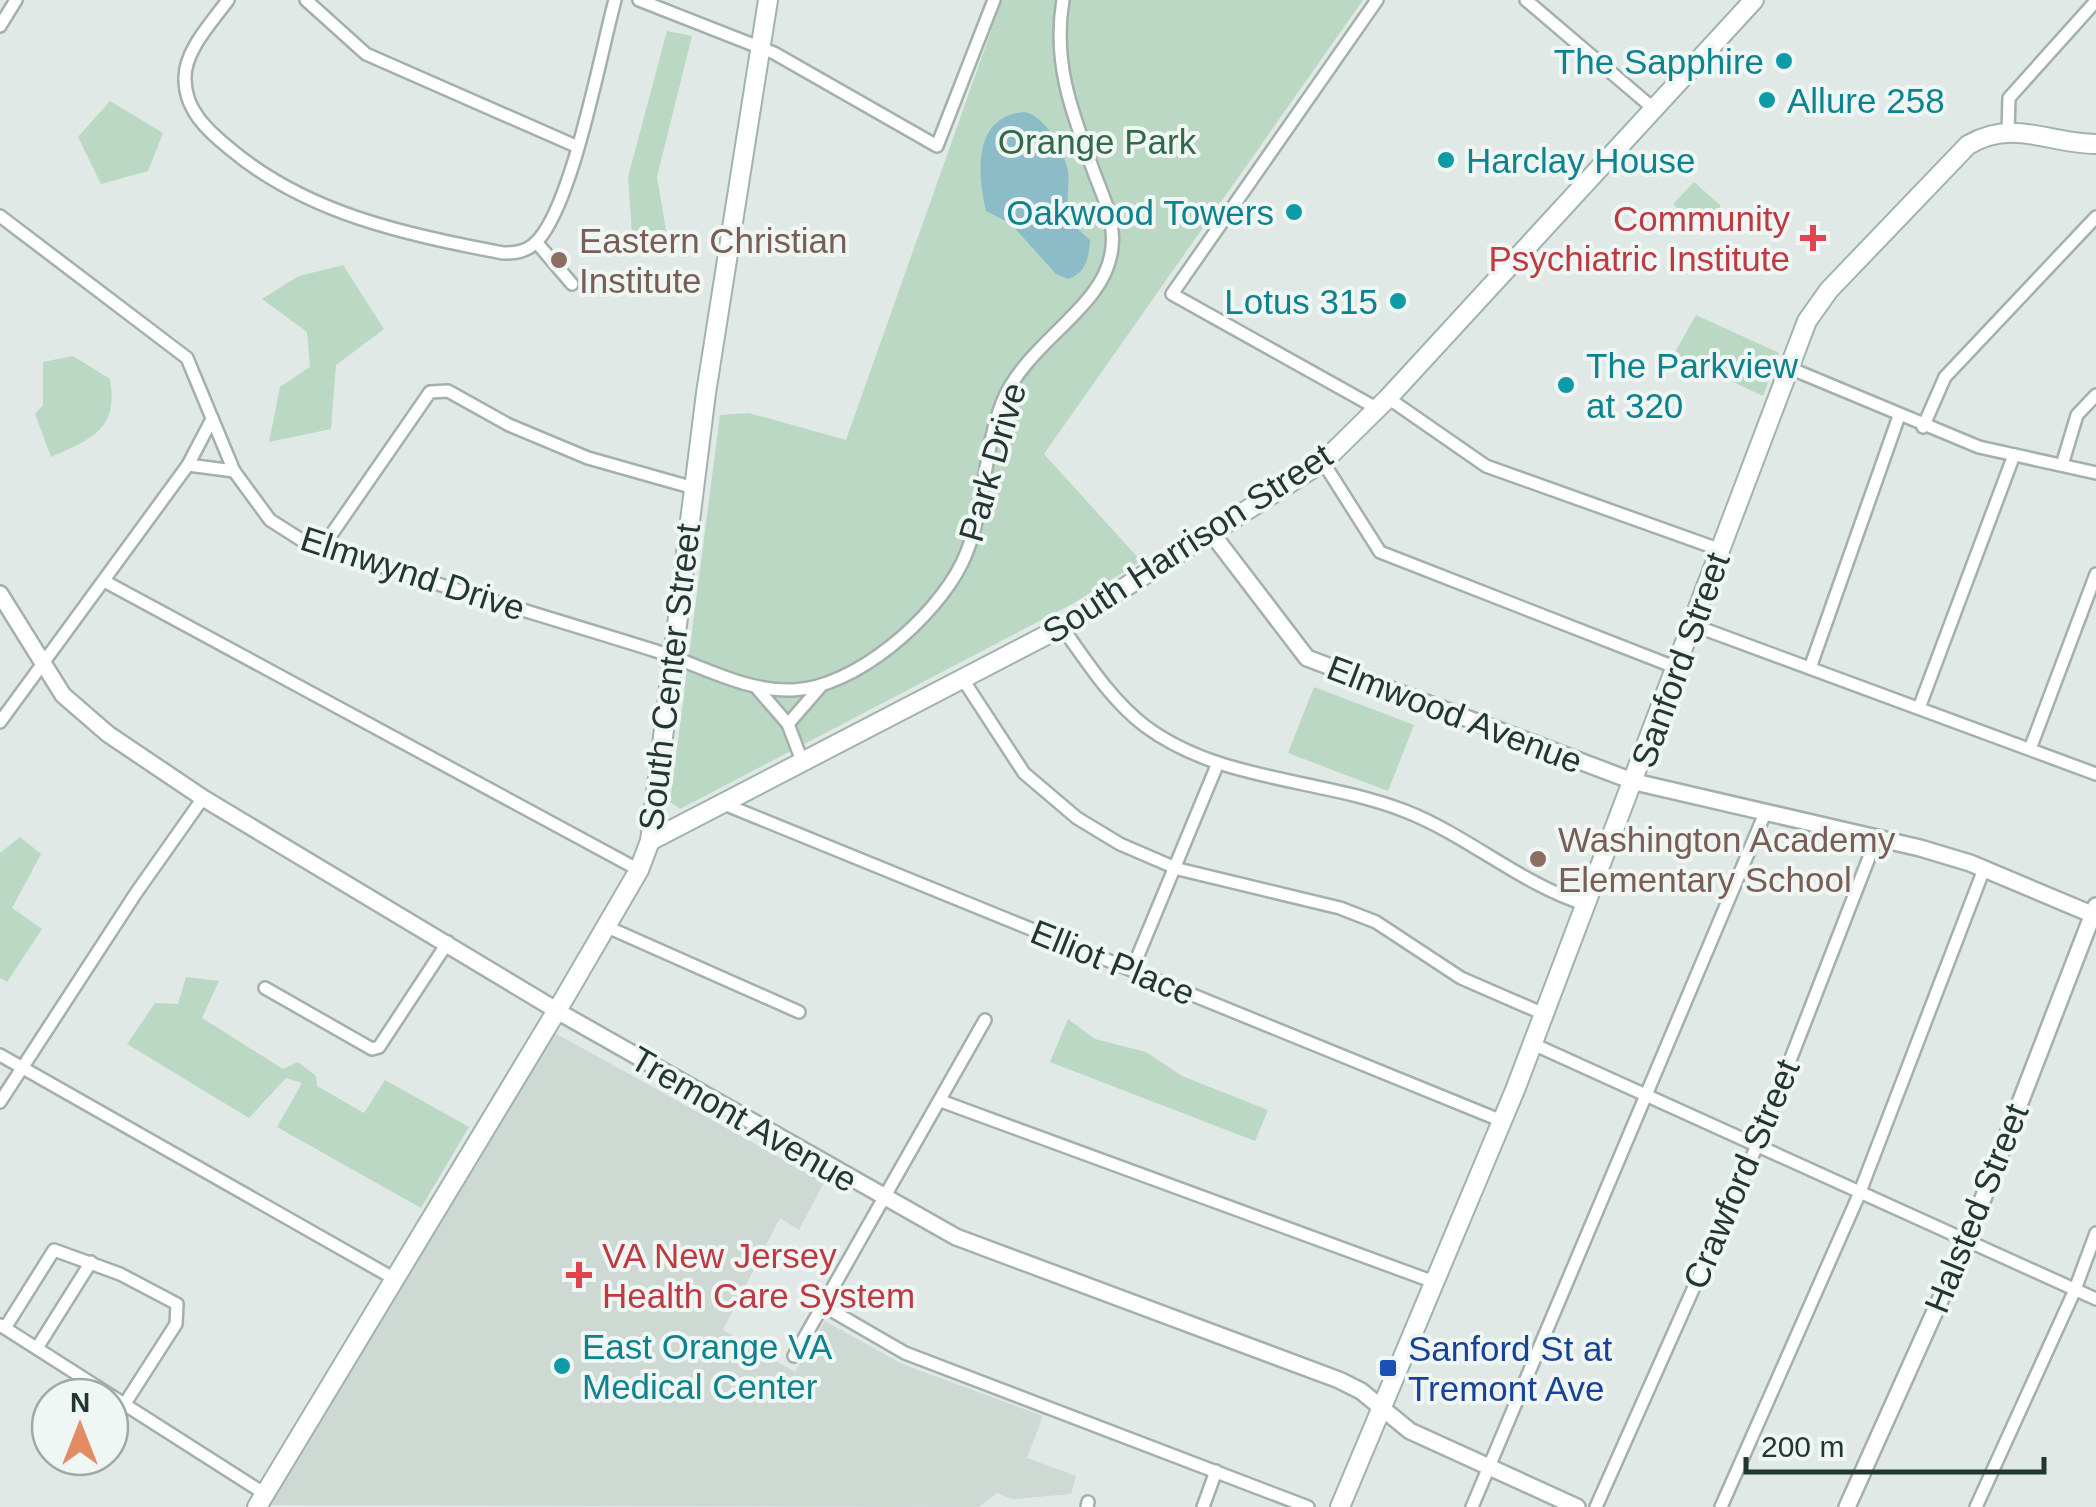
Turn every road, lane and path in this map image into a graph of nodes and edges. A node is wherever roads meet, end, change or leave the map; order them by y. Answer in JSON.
{"nodes":[{"id":1,"x":16,"y":0,"type":"edge"},
{"id":2,"x":228,"y":0,"type":"edge"},
{"id":3,"x":306,"y":0,"type":"edge"},
{"id":4,"x":615,"y":0,"type":"edge"},
{"id":5,"x":638,"y":0,"type":"edge"},
{"id":6,"x":768,"y":0,"type":"edge"},
{"id":7,"x":994,"y":0,"type":"edge"},
{"id":8,"x":1063,"y":0,"type":"edge"},
{"id":9,"x":1377,"y":0,"type":"edge"},
{"id":10,"x":1526,"y":0,"type":"edge"},
{"id":11,"x":1754,"y":0,"type":"edge"},
{"id":12,"x":2096,"y":1,"type":"edge"},
{"id":13,"x":0,"y":26,"type":"edge"},
{"id":14,"x":761,"y":48,"type":"junction"},
{"id":15,"x":1654,"y":109,"type":"junction"},
{"id":16,"x":2008,"y":131,"type":"junction"},
{"id":17,"x":2096,"y":144,"type":"edge"},
{"id":18,"x":578,"y":147,"type":"junction"},
{"id":19,"x":0,"y":216,"type":"edge"},
{"id":20,"x":2096,"y":217,"type":"edge"},
{"id":21,"x":536,"y":243,"type":"junction"},
{"id":22,"x":572,"y":284,"type":"dead end"},
{"id":23,"x":1788,"y":368,"type":"junction"},
{"id":24,"x":2096,"y":395,"type":"edge"},
{"id":25,"x":1383,"y":403,"type":"junction"},
{"id":26,"x":1899,"y":416,"type":"junction"},
{"id":27,"x":212,"y":420,"type":"junction"},
{"id":28,"x":1924,"y":427,"type":"junction"},
{"id":29,"x":2014,"y":454,"type":"junction"},
{"id":30,"x":1323,"y":462,"type":"junction"},
{"id":31,"x":188,"y":465,"type":"junction"},
{"id":32,"x":2062,"y":465,"type":"junction"},
{"id":33,"x":234,"y":471,"type":"junction"},
{"id":34,"x":2096,"y":473,"type":"edge"},
{"id":35,"x":694,"y":488,"type":"junction"},
{"id":36,"x":1213,"y":535,"type":"junction"},
{"id":37,"x":322,"y":548,"type":"junction"},
{"id":38,"x":1721,"y":550,"type":"junction"},
{"id":39,"x":2096,"y":574,"type":"edge"},
{"id":40,"x":104,"y":580,"type":"junction"},
{"id":41,"x":0,"y":594,"type":"edge"},
{"id":42,"x":1693,"y":624,"type":"junction"},
{"id":43,"x":1062,"y":627,"type":"junction"},
{"id":44,"x":672,"y":656,"type":"junction"},
{"id":45,"x":42,"y":664,"type":"junction"},
{"id":46,"x":1677,"y":668,"type":"junction"},
{"id":47,"x":1810,"y":668,"type":"junction"},
{"id":48,"x":962,"y":678,"type":"junction"},
{"id":49,"x":821,"y":686,"type":"junction"},
{"id":50,"x":756,"y":687,"type":"junction"},
{"id":51,"x":1919,"y":708,"type":"junction"},
{"id":52,"x":0,"y":722,"type":"edge"},
{"id":53,"x":788,"y":724,"type":"junction"},
{"id":54,"x":2030,"y":749,"type":"junction"},
{"id":55,"x":802,"y":761,"type":"junction"},
{"id":56,"x":1218,"y":763,"type":"junction"},
{"id":57,"x":2096,"y":774,"type":"edge"},
{"id":58,"x":1635,"y":782,"type":"junction"},
{"id":59,"x":203,"y":798,"type":"junction"},
{"id":60,"x":724,"y":804,"type":"junction"},
{"id":61,"x":1766,"y":811,"type":"junction"},
{"id":62,"x":1877,"y":837,"type":"junction"},
{"id":63,"x":650,"y":841,"type":"junction"},
{"id":64,"x":1984,"y":869,"type":"junction"},
{"id":65,"x":638,"y":870,"type":"junction"},
{"id":66,"x":1178,"y":870,"type":"junction"},
{"id":67,"x":1587,"y":905,"type":"junction"},
{"id":68,"x":2095,"y":912,"type":"edge"},
{"id":69,"x":605,"y":926,"type":"junction"},
{"id":70,"x":448,"y":942,"type":"junction"},
{"id":71,"x":1132,"y":970,"type":"junction"},
{"id":72,"x":265,"y":988,"type":"dead end"},
{"id":73,"x":556,"y":1010,"type":"junction"},
{"id":74,"x":799,"y":1012,"type":"dead end"},
{"id":75,"x":1544,"y":1014,"type":"junction"},
{"id":76,"x":986,"y":1020,"type":"dead end"},
{"id":77,"x":1533,"y":1044,"type":"junction"},
{"id":78,"x":0,"y":1056,"type":"edge"},
{"id":79,"x":22,"y":1068,"type":"junction"},
{"id":80,"x":1649,"y":1096,"type":"junction"},
{"id":81,"x":941,"y":1101,"type":"junction"},
{"id":82,"x":0,"y":1102,"type":"edge"},
{"id":83,"x":1502,"y":1121,"type":"junction"},
{"id":84,"x":1756,"y":1148,"type":"junction"},
{"id":85,"x":1859,"y":1193,"type":"junction"},
{"id":86,"x":885,"y":1199,"type":"junction"},
{"id":87,"x":2096,"y":1234,"type":"edge"},
{"id":88,"x":1967,"y":1240,"type":"junction"},
{"id":89,"x":91,"y":1262,"type":"junction"},
{"id":90,"x":393,"y":1278,"type":"junction"},
{"id":91,"x":1434,"y":1282,"type":"junction"},
{"id":92,"x":2076,"y":1289,"type":"junction"},
{"id":93,"x":2096,"y":1298,"type":"edge"},
{"id":94,"x":822,"y":1305,"type":"junction"},
{"id":95,"x":2,"y":1326,"type":"edge"},
{"id":96,"x":37,"y":1348,"type":"junction"},
{"id":97,"x":794,"y":1356,"type":"dead end"},
{"id":98,"x":81,"y":1377,"type":"edge"},
{"id":99,"x":130,"y":1395,"type":"edge"},
{"id":100,"x":1382,"y":1407,"type":"junction"},
{"id":101,"x":130,"y":1409,"type":"edge"},
{"id":102,"x":1489,"y":1467,"type":"junction"},
{"id":103,"x":1216,"y":1471,"type":"junction"},
{"id":104,"x":261,"y":1500,"type":"edge"},
{"id":105,"x":1203,"y":1507,"type":"edge"},
{"id":106,"x":1308,"y":1507,"type":"edge"},
{"id":107,"x":1340,"y":1507,"type":"edge"},
{"id":108,"x":1472,"y":1507,"type":"edge"},
{"id":109,"x":1578,"y":1507,"type":"edge"},
{"id":110,"x":1596,"y":1507,"type":"edge"},
{"id":111,"x":1721,"y":1507,"type":"edge"},
{"id":112,"x":1847,"y":1507,"type":"edge"},
{"id":113,"x":1976,"y":1507,"type":"edge"}],
"edges":[{"from":1,"to":13,"type":"street"},
{"from":2,"to":21,"type":"street"},
{"from":3,"to":18,"type":"street"},
{"from":4,"to":18,"type":"street"},
{"from":5,"to":14,"type":"street"},
{"from":6,"to":14,"type":"main road","name":"South Center Street"},
{"from":7,"to":14,"type":"street"},
{"from":8,"to":49,"type":"street","name":"Park Drive"},
{"from":9,"to":25,"type":"street"},
{"from":10,"to":15,"type":"street"},
{"from":11,"to":15,"type":"main road","name":"South Harrison Street"},
{"from":12,"to":16,"type":"street"},
{"from":14,"to":35,"type":"main road","name":"South Center Street"},
{"from":15,"to":25,"type":"main road","name":"South Harrison Street"},
{"from":16,"to":17,"type":"main road"},
{"from":16,"to":23,"type":"main road","name":"Sanford Street"},
{"from":18,"to":21,"type":"street"},
{"from":19,"to":27,"type":"street","name":"Elmwynd Drive"},
{"from":20,"to":28,"type":"street"},
{"from":21,"to":22,"type":"street"},
{"from":23,"to":26,"type":"street"},
{"from":23,"to":38,"type":"main road","name":"Sanford Street"},
{"from":24,"to":32,"type":"street"},
{"from":25,"to":30,"type":"main road","name":"South Harrison Street"},
{"from":25,"to":38,"type":"street"},
{"from":26,"to":28,"type":"street"},
{"from":26,"to":47,"type":"street"},
{"from":27,"to":31,"type":"street"},
{"from":27,"to":33,"type":"street","name":"Elmwynd Drive"},
{"from":28,"to":29,"type":"street"},
{"from":29,"to":32,"type":"street"},
{"from":29,"to":51,"type":"street"},
{"from":30,"to":36,"type":"main road","name":"South Harrison Street"},
{"from":30,"to":46,"type":"street"},
{"from":31,"to":33,"type":"street"},
{"from":31,"to":40,"type":"street"},
{"from":32,"to":34,"type":"street"},
{"from":33,"to":37,"type":"street","name":"Elmwynd Drive"},
{"from":35,"to":37,"type":"street"},
{"from":35,"to":44,"type":"main road","name":"South Center Street"},
{"from":36,"to":43,"type":"main road","name":"South Harrison Street"},
{"from":36,"to":58,"type":"street","name":"Elmwood Avenue"},
{"from":37,"to":44,"type":"street","name":"Elmwynd Drive"},
{"from":38,"to":42,"type":"main road","name":"Sanford Street"},
{"from":39,"to":54,"type":"street"},
{"from":40,"to":45,"type":"street"},
{"from":40,"to":65,"type":"street"},
{"from":41,"to":45,"type":"street","name":"Tremont Avenue"},
{"from":42,"to":46,"type":"main road","name":"Sanford Street"},
{"from":42,"to":47,"type":"street"},
{"from":43,"to":48,"type":"main road","name":"South Harrison Street"},
{"from":43,"to":56,"type":"street"},
{"from":44,"to":50,"type":"street","name":"Park Drive"},
{"from":44,"to":63,"type":"main road","name":"South Center Street"},
{"from":45,"to":52,"type":"street"},
{"from":45,"to":59,"type":"street","name":"Tremont Avenue"},
{"from":46,"to":58,"type":"main road","name":"Sanford Street"},
{"from":47,"to":51,"type":"street"},
{"from":48,"to":55,"type":"main road","name":"South Harrison Street"},
{"from":48,"to":66,"type":"street"},
{"from":49,"to":50,"type":"street","name":"Park Drive"},
{"from":49,"to":53,"type":"street"},
{"from":50,"to":53,"type":"street"},
{"from":51,"to":54,"type":"street"},
{"from":53,"to":55,"type":"street"},
{"from":54,"to":57,"type":"street"},
{"from":55,"to":60,"type":"main road","name":"South Harrison Street"},
{"from":56,"to":66,"type":"street"},
{"from":56,"to":67,"type":"street"},
{"from":58,"to":61,"type":"street","name":"Elmwood Avenue"},
{"from":58,"to":67,"type":"main road","name":"Sanford Street"},
{"from":59,"to":70,"type":"street","name":"Tremont Avenue"},
{"from":59,"to":79,"type":"street"},
{"from":60,"to":63,"type":"main road","name":"South Harrison Street"},
{"from":60,"to":71,"type":"street","name":"Elliot Place"},
{"from":61,"to":62,"type":"street","name":"Elmwood Avenue"},
{"from":61,"to":80,"type":"street"},
{"from":62,"to":64,"type":"street","name":"Elmwood Avenue"},
{"from":62,"to":84,"type":"street","name":"Crawford Street"},
{"from":63,"to":65,"type":"main road","name":"South Center Street"},
{"from":64,"to":68,"type":"street","name":"Elmwood Avenue"},
{"from":64,"to":85,"type":"street"},
{"from":65,"to":69,"type":"main road","name":"South Center Street"},
{"from":66,"to":71,"type":"street"},
{"from":66,"to":75,"type":"street"},
{"from":67,"to":75,"type":"main road","name":"Sanford Street"},
{"from":68,"to":88,"type":"street","name":"Halsted Street"},
{"from":69,"to":73,"type":"main road","name":"South Center Street"},
{"from":69,"to":74,"type":"street"},
{"from":70,"to":72,"type":"street"},
{"from":70,"to":73,"type":"street","name":"Tremont Avenue"},
{"from":71,"to":83,"type":"street","name":"Elliot Place"},
{"from":73,"to":86,"type":"street","name":"Tremont Avenue"},
{"from":73,"to":90,"type":"main road","name":"South Center Street"},
{"from":75,"to":77,"type":"main road","name":"Sanford Street"},
{"from":76,"to":81,"type":"street"},
{"from":77,"to":80,"type":"street"},
{"from":77,"to":83,"type":"main road","name":"Sanford Street"},
{"from":78,"to":79,"type":"street"},
{"from":79,"to":82,"type":"street"},
{"from":79,"to":90,"type":"street"},
{"from":80,"to":84,"type":"street"},
{"from":80,"to":102,"type":"street"},
{"from":81,"to":86,"type":"street"},
{"from":81,"to":91,"type":"street"},
{"from":83,"to":91,"type":"main road","name":"Sanford Street"},
{"from":84,"to":85,"type":"street"},
{"from":84,"to":110,"type":"street","name":"Crawford Street"},
{"from":85,"to":88,"type":"street"},
{"from":85,"to":111,"type":"street"},
{"from":86,"to":94,"type":"street"},
{"from":86,"to":100,"type":"street","name":"Tremont Avenue"},
{"from":87,"to":92,"type":"street"},
{"from":88,"to":92,"type":"street"},
{"from":88,"to":112,"type":"street","name":"Halsted Street"},
{"from":89,"to":95,"type":"street"},
{"from":89,"to":96,"type":"street"},
{"from":89,"to":99,"type":"street"},
{"from":90,"to":104,"type":"main road","name":"South Center Street"},
{"from":91,"to":100,"type":"main road","name":"Sanford Street"},
{"from":92,"to":93,"type":"street"},
{"from":92,"to":113,"type":"street"},
{"from":94,"to":97,"type":"street"},
{"from":94,"to":103,"type":"street"},
{"from":95,"to":96,"type":"street"},
{"from":96,"to":98,"type":"street"},
{"from":100,"to":102,"type":"street","name":"Tremont Avenue"},
{"from":100,"to":107,"type":"main road","name":"Sanford Street"},
{"from":101,"to":104,"type":"street"},
{"from":102,"to":108,"type":"street"},
{"from":102,"to":109,"type":"street","name":"Tremont Avenue"},
{"from":103,"to":105,"type":"street"},
{"from":103,"to":106,"type":"street"}]}
